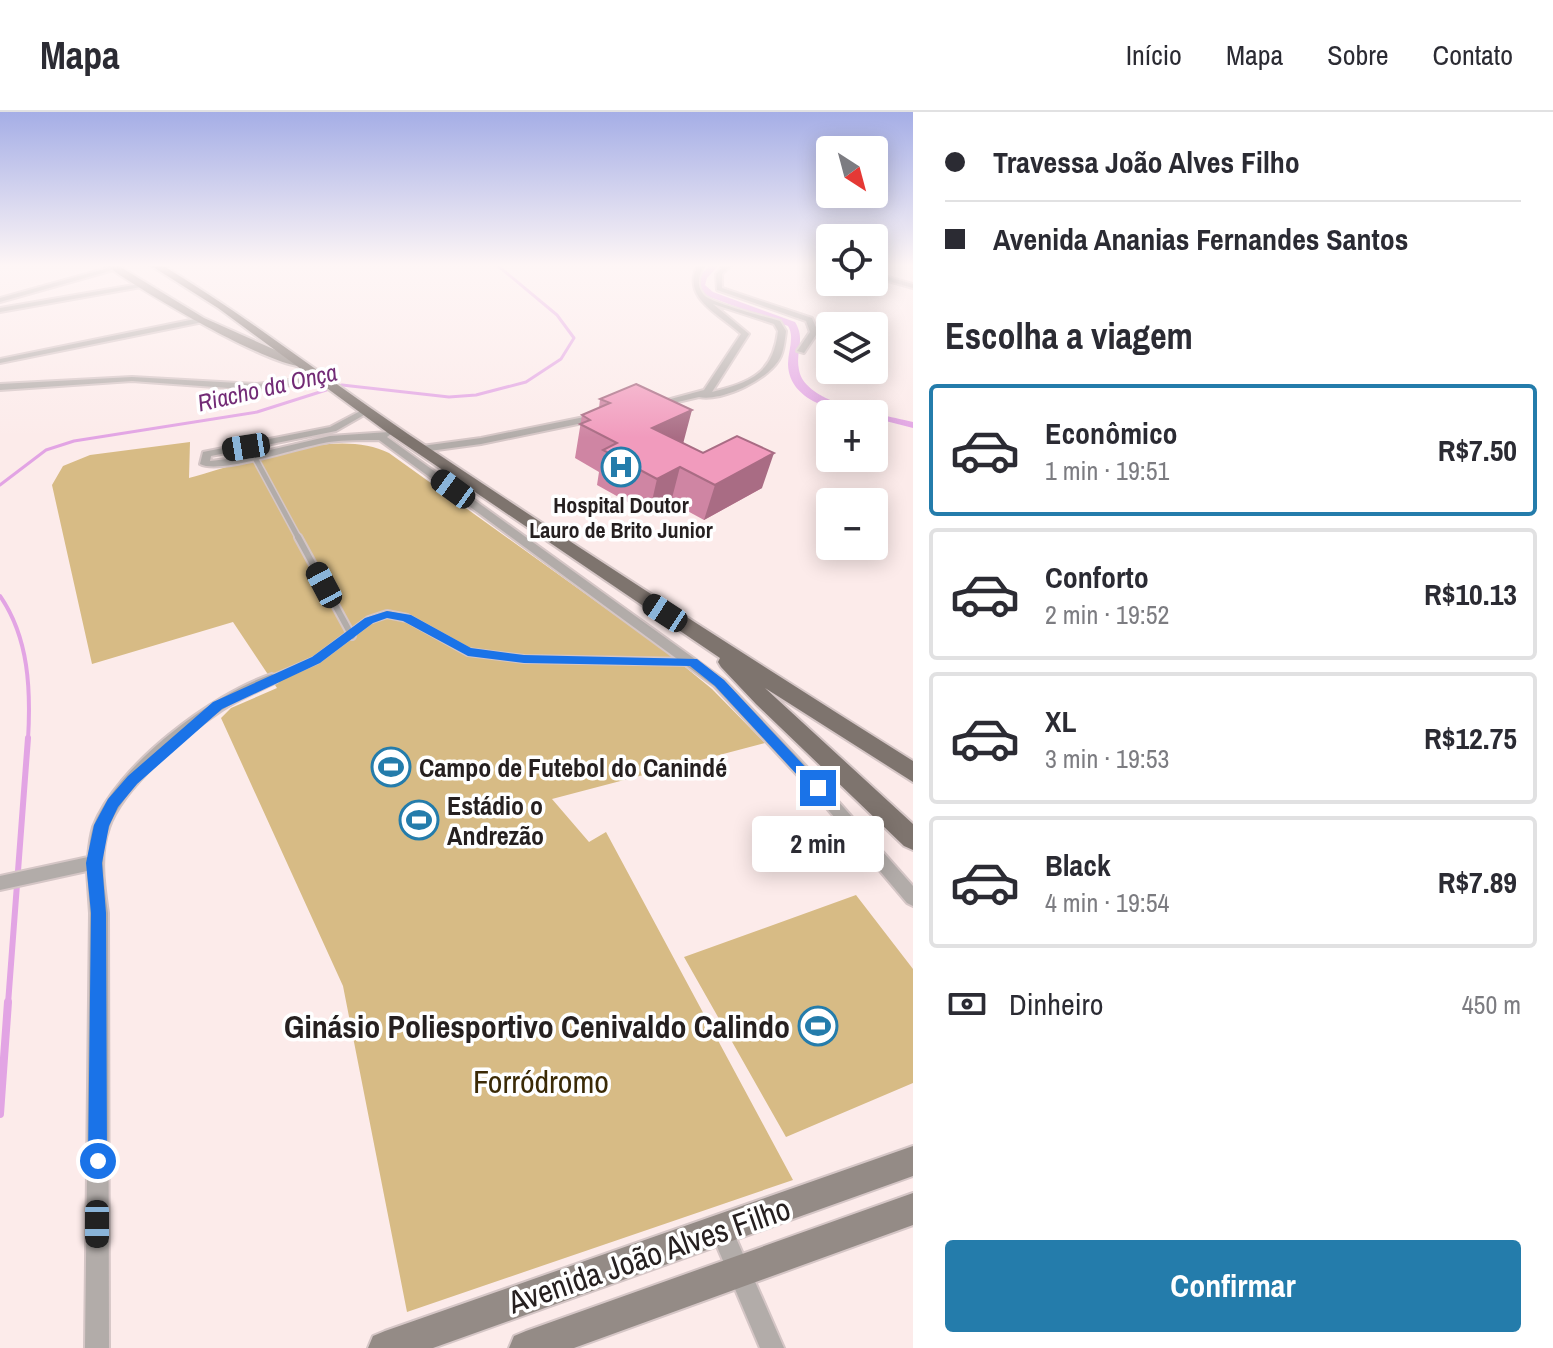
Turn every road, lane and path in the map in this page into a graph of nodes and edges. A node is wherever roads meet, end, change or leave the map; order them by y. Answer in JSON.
{"nodes":[{"id":1,"x":187,"y":323,"type":"edge"},
{"id":2,"x":206,"y":323,"type":"edge"},
{"id":3,"x":244,"y":323,"type":"edge"},
{"id":4,"x":732,"y":323,"type":"edge"},
{"id":5,"x":772,"y":323,"type":"edge"},
{"id":6,"x":810,"y":323,"type":"edge"},
{"id":7,"x":801,"y":351,"type":"dead end"},
{"id":8,"x":0,"y":361,"type":"edge"},
{"id":9,"x":303,"y":365,"type":"junction"},
{"id":10,"x":719,"y":374,"type":"junction"},
{"id":11,"x":323,"y":379,"type":"junction"},
{"id":12,"x":742,"y":384,"type":"junction"},
{"id":13,"x":0,"y":387,"type":"edge"},
{"id":14,"x":694,"y":398,"type":"junction"},
{"id":15,"x":648,"y":407,"type":"edge"},
{"id":16,"x":367,"y":411,"type":"junction"},
{"id":17,"x":603,"y":416,"type":"edge"},
{"id":18,"x":345,"y":424,"type":"junction"},
{"id":19,"x":387,"y":434,"type":"junction"},
{"id":20,"x":363,"y":436,"type":"junction"},
{"id":21,"x":422,"y":449,"type":"junction"},
{"id":22,"x":254,"y":456,"type":"junction"},
{"id":23,"x":352,"y":636,"type":"junction"},
{"id":24,"x":708,"y":641,"type":"junction"},
{"id":25,"x":692,"y":662,"type":"junction"},
{"id":26,"x":272,"y":679,"type":"joint"},
{"id":27,"x":744,"y":679,"type":"junction"},
{"id":28,"x":719,"y":683,"type":"junction"},
{"id":29,"x":913,"y":773,"type":"edge"},
{"id":30,"x":913,"y":839,"type":"edge"},
{"id":31,"x":94,"y":863,"type":"junction"},
{"id":32,"x":2,"y":882,"type":"edge"},
{"id":33,"x":913,"y":898,"type":"edge"},
{"id":34,"x":913,"y":1161,"type":"edge"},
{"id":35,"x":913,"y":1209,"type":"edge"},
{"id":36,"x":721,"y":1230,"type":"junction"},
{"id":37,"x":738,"y":1272,"type":"junction"},
{"id":38,"x":434,"y":1340,"type":"edge"},
{"id":39,"x":97,"y":1348,"type":"edge"},
{"id":40,"x":385,"y":1348,"type":"edge"},
{"id":41,"x":526,"y":1348,"type":"edge"},
{"id":42,"x":772,"y":1348,"type":"edge"}],
"edges":[{"from":1,"to":8,"type":"street"},
{"from":2,"to":9,"type":"street"},
{"from":3,"to":9,"type":"main road"},
{"from":4,"to":10,"type":"street"},
{"from":5,"to":12,"type":"street"},
{"from":6,"to":7,"type":"street"},
{"from":9,"to":11,"type":"main road"},
{"from":10,"to":12,"type":"street"},
{"from":10,"to":14,"type":"street"},
{"from":11,"to":13,"type":"street"},
{"from":11,"to":16,"type":"main road"},
{"from":12,"to":14,"type":"street"},
{"from":14,"to":15,"type":"street"},
{"from":16,"to":18,"type":"street"},
{"from":16,"to":19,"type":"main road"},
{"from":17,"to":21,"type":"street"},
{"from":18,"to":20,"type":"street"},
{"from":18,"to":22,"type":"street"},
{"from":19,"to":20,"type":"street"},
{"from":19,"to":21,"type":"main road"},
{"from":19,"to":25,"type":"street"},
{"from":20,"to":22,"type":"street"},
{"from":21,"to":24,"type":"main road"},
{"from":22,"to":23,"type":"lane"},
{"from":23,"to":25,"type":"lane"},
{"from":23,"to":26,"type":"lane"},
{"from":24,"to":27,"type":"main road"},
{"from":24,"to":29,"type":"main road"},
{"from":25,"to":28,"type":"street"},
{"from":26,"to":31,"type":"street"},
{"from":27,"to":28,"type":"street"},
{"from":27,"to":30,"type":"main road"},
{"from":28,"to":33,"type":"street"},
{"from":31,"to":32,"type":"street"},
{"from":31,"to":39,"type":"street"},
{"from":34,"to":36,"type":"street","name":"Avenida João Alves Filho"},
{"from":35,"to":37,"type":"street","name":"Avenida João Alves Filho"},
{"from":36,"to":37,"type":"street"},
{"from":36,"to":38,"type":"street","name":"Avenida João Alves Filho"},
{"from":37,"to":41,"type":"street","name":"Avenida João Alves Filho"},
{"from":37,"to":42,"type":"street"},
{"from":38,"to":40,"type":"street","name":"Avenida João Alves Filho"}]}
